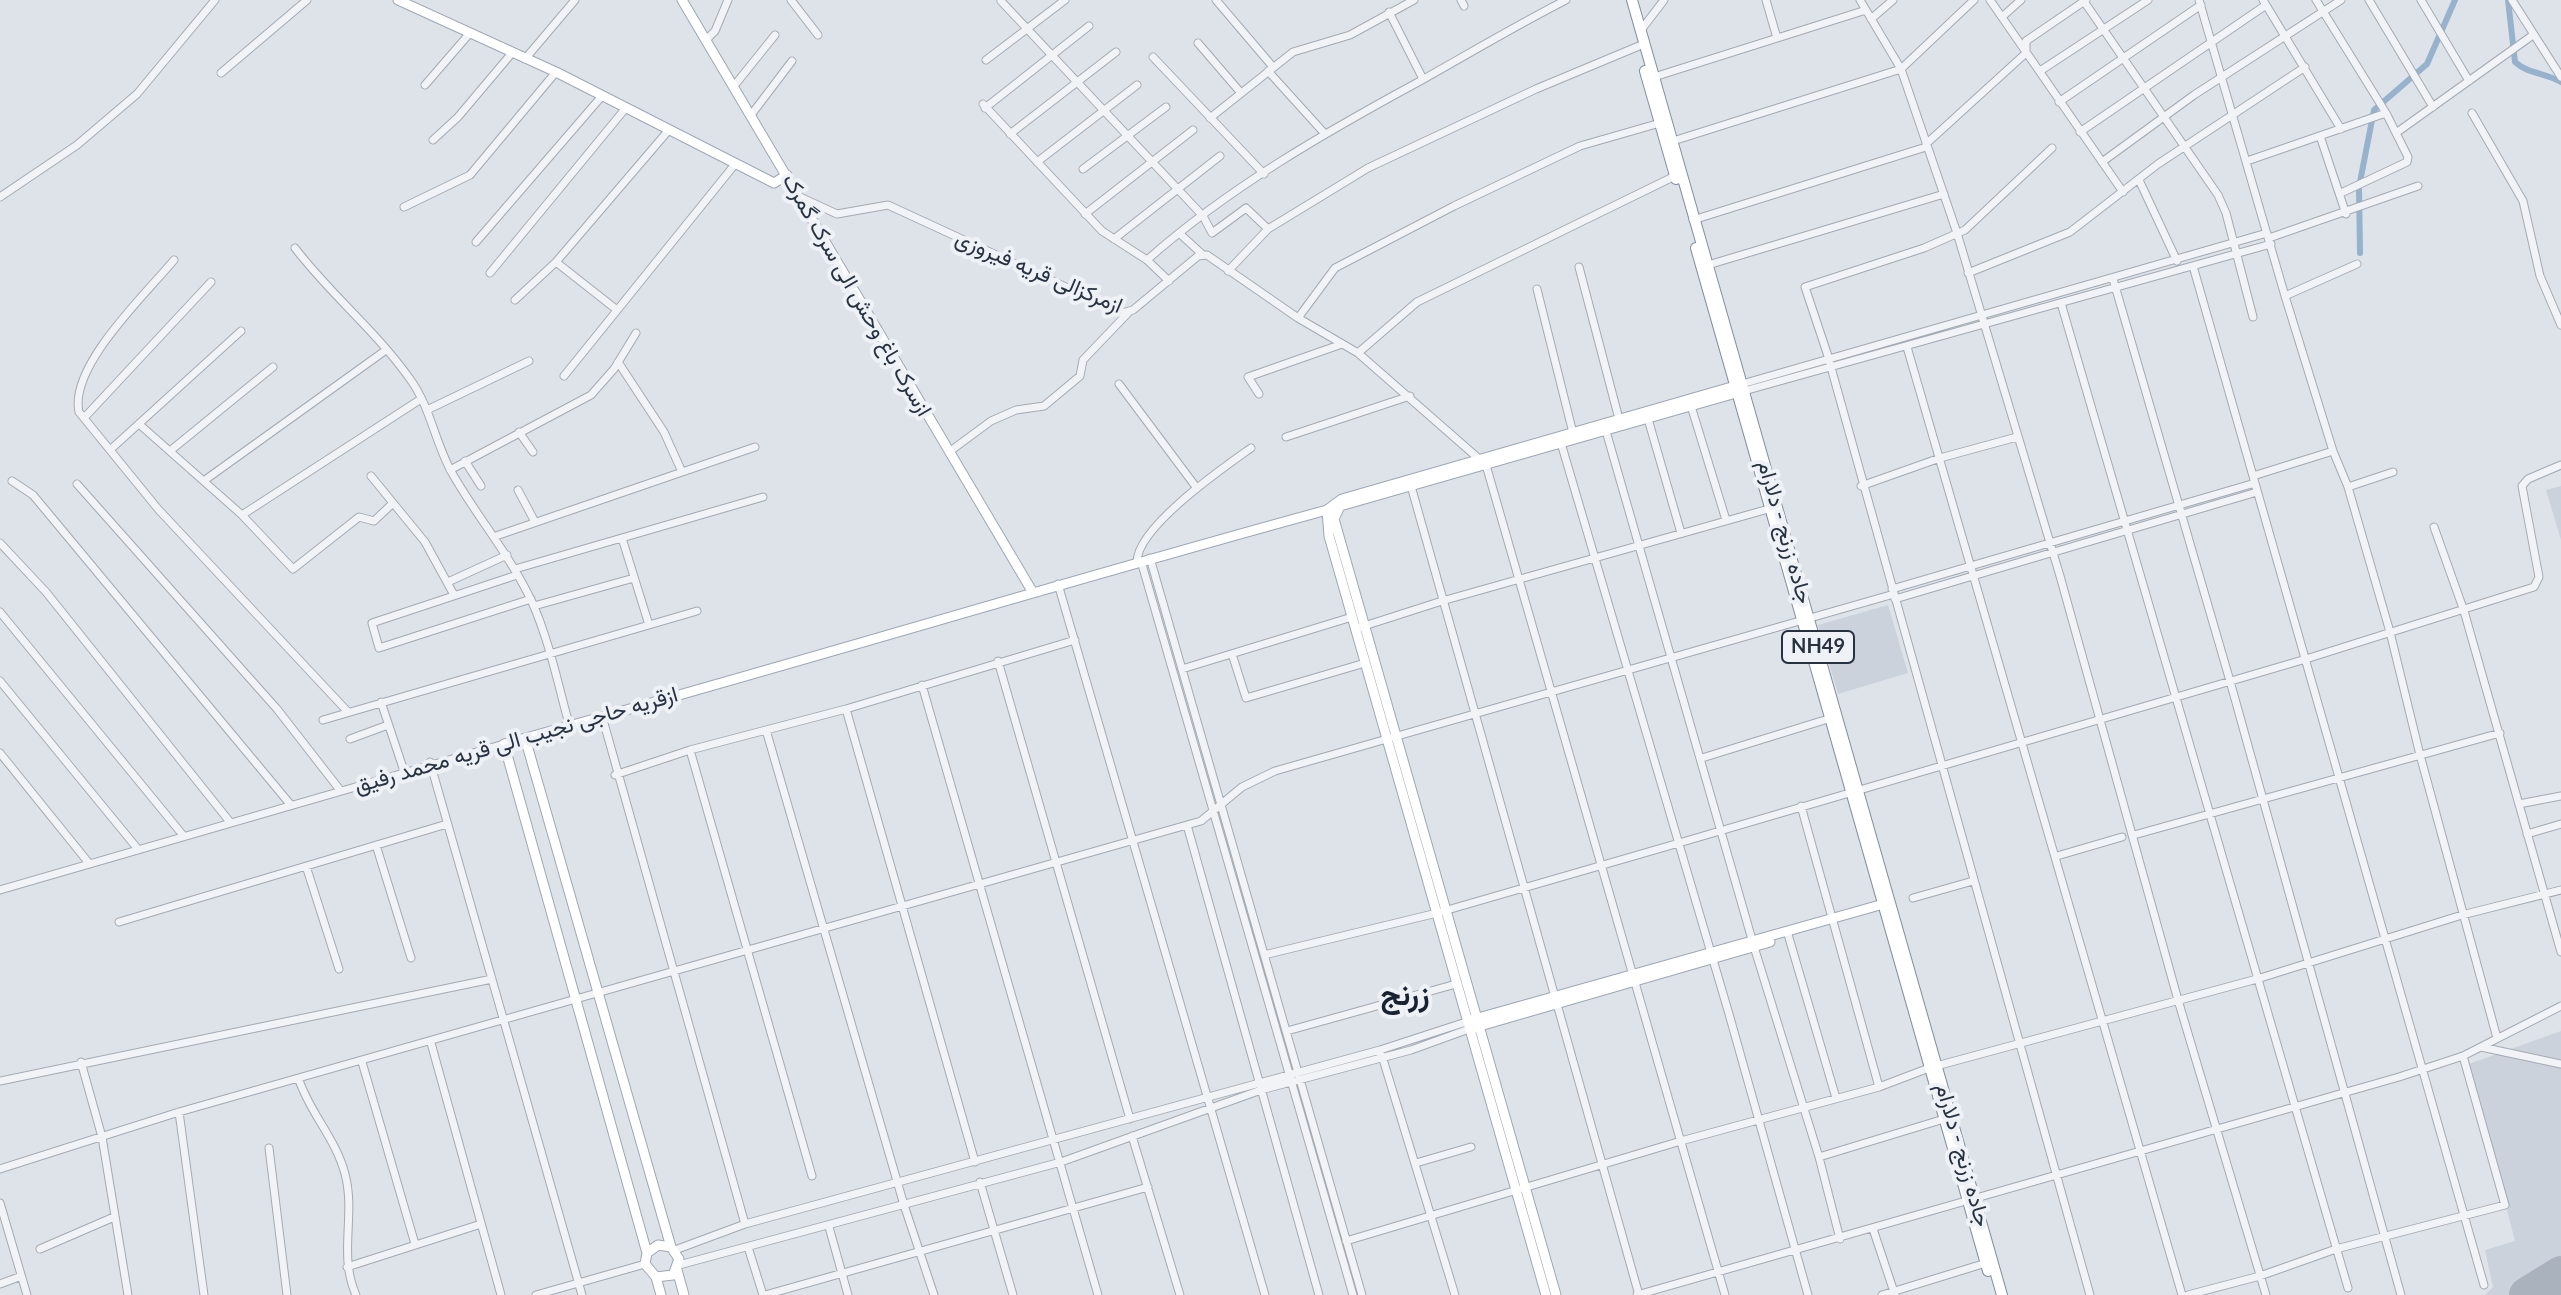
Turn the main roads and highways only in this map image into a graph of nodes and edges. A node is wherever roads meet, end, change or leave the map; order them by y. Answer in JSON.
{"nodes":[{"id":1,"x":398,"y":0,"type":"edge"},
{"id":2,"x":682,"y":0,"type":"edge"},
{"id":3,"x":1625,"y":0,"type":"edge"},
{"id":4,"x":1632,"y":0,"type":"edge"},
{"id":5,"x":787,"y":175,"type":"junction"},
{"id":6,"x":1739,"y":389,"type":"junction"},
{"id":7,"x":1483,"y":462,"type":"junction"},
{"id":8,"x":1332,"y":510,"type":"junction"},
{"id":9,"x":1032,"y":591,"type":"junction"},
{"id":10,"x":1805,"y":617,"type":"junction"},
{"id":11,"x":1359,"y":628,"type":"junction"},
{"id":12,"x":525,"y":738,"type":"junction"},
{"id":13,"x":1390,"y":738,"type":"junction"},
{"id":14,"x":1853,"y":789,"type":"junction"},
{"id":15,"x":1887,"y":906,"type":"junction"},
{"id":16,"x":1440,"y":911,"type":"junction"},
{"id":17,"x":1472,"y":1024,"type":"junction"},
{"id":18,"x":1934,"y":1067,"type":"junction"},
{"id":19,"x":1520,"y":1189,"type":"junction"},
{"id":20,"x":1971,"y":1197,"type":"junction"},
{"id":21,"x":673,"y":1248,"type":"junction"},
{"id":22,"x":647,"y":1253,"type":"junction"},
{"id":23,"x":678,"y":1268,"type":"junction"},
{"id":24,"x":656,"y":1277,"type":"junction"},
{"id":25,"x":661,"y":1295,"type":"edge"},
{"id":26,"x":684,"y":1295,"type":"edge"},
{"id":27,"x":1546,"y":1295,"type":"edge"},
{"id":28,"x":1556,"y":1295,"type":"edge"},
{"id":29,"x":1995,"y":1295,"type":"edge"},
{"id":30,"x":2002,"y":1295,"type":"edge"}],
"edges":[{"from":1,"to":5,"type":"main road"},
{"from":2,"to":5,"type":"main road","name":"ازسرک باغ وحش الی سرک گمرک"},
{"from":3,"to":6,"type":"highway","name":"جاده زرنج - دلارام","number":"NH49"},
{"from":4,"to":6,"type":"highway","name":"جاده زرنج - دلارام","number":"NH49"},
{"from":5,"to":9,"type":"main road","name":"ازسرک باغ وحش الی سرک گمرک"},
{"from":6,"to":7,"type":"main road"},
{"from":6,"to":7,"type":"main road"},
{"from":6,"to":10,"type":"highway","name":"جاده زرنج - دلارام","number":"NH49"},
{"from":7,"to":8,"type":"main road"},
{"from":7,"to":8,"type":"main road"},
{"from":8,"to":9,"type":"main road","name":"ازقریه حاجی نجیب الی قریه محمد رفیق"},
{"from":8,"to":11,"type":"main road"},
{"from":8,"to":11,"type":"main road"},
{"from":9,"to":12,"type":"main road","name":"ازقریه حاجی نجیب الی قریه محمد رفیق"},
{"from":10,"to":14,"type":"highway","name":"جاده زرنج - دلارام","number":"NH49"},
{"from":10,"to":14,"type":"highway","name":"جاده زرنج - دلارام","number":"NH49"},
{"from":11,"to":13,"type":"main road"},
{"from":11,"to":13,"type":"main road"},
{"from":12,"to":21,"type":"main road"},
{"from":12,"to":22,"type":"main road","name":"ازقریه حاجی نجیب الی قریه محمد رفیق"},
{"from":13,"to":16,"type":"main road"},
{"from":14,"to":15,"type":"highway","name":"جاده زرنج - دلارام","number":"NH49"},
{"from":15,"to":17,"type":"main road"},
{"from":15,"to":18,"type":"highway","name":"جاده زرنج - دلارام","number":"NH49"},
{"from":16,"to":17,"type":"main road"},
{"from":16,"to":17,"type":"main road"},
{"from":17,"to":19,"type":"main road"},
{"from":18,"to":20,"type":"highway","name":"جاده زرنج - دلارام","number":"NH49"},
{"from":18,"to":20,"type":"highway","name":"جاده زرنج - دلارام","number":"NH49"},
{"from":19,"to":27,"type":"main road"},
{"from":19,"to":28,"type":"main road"},
{"from":20,"to":29,"type":"highway","name":"جاده زرنج - دلارام","number":"NH49"},
{"from":20,"to":30,"type":"highway","name":"جاده زرنج - دلارام","number":"NH49"},
{"from":21,"to":22,"type":"main road"},
{"from":21,"to":23,"type":"main road"},
{"from":22,"to":24,"type":"main road"},
{"from":23,"to":24,"type":"main road"},
{"from":23,"to":26,"type":"main road"},
{"from":24,"to":25,"type":"main road"}]}
